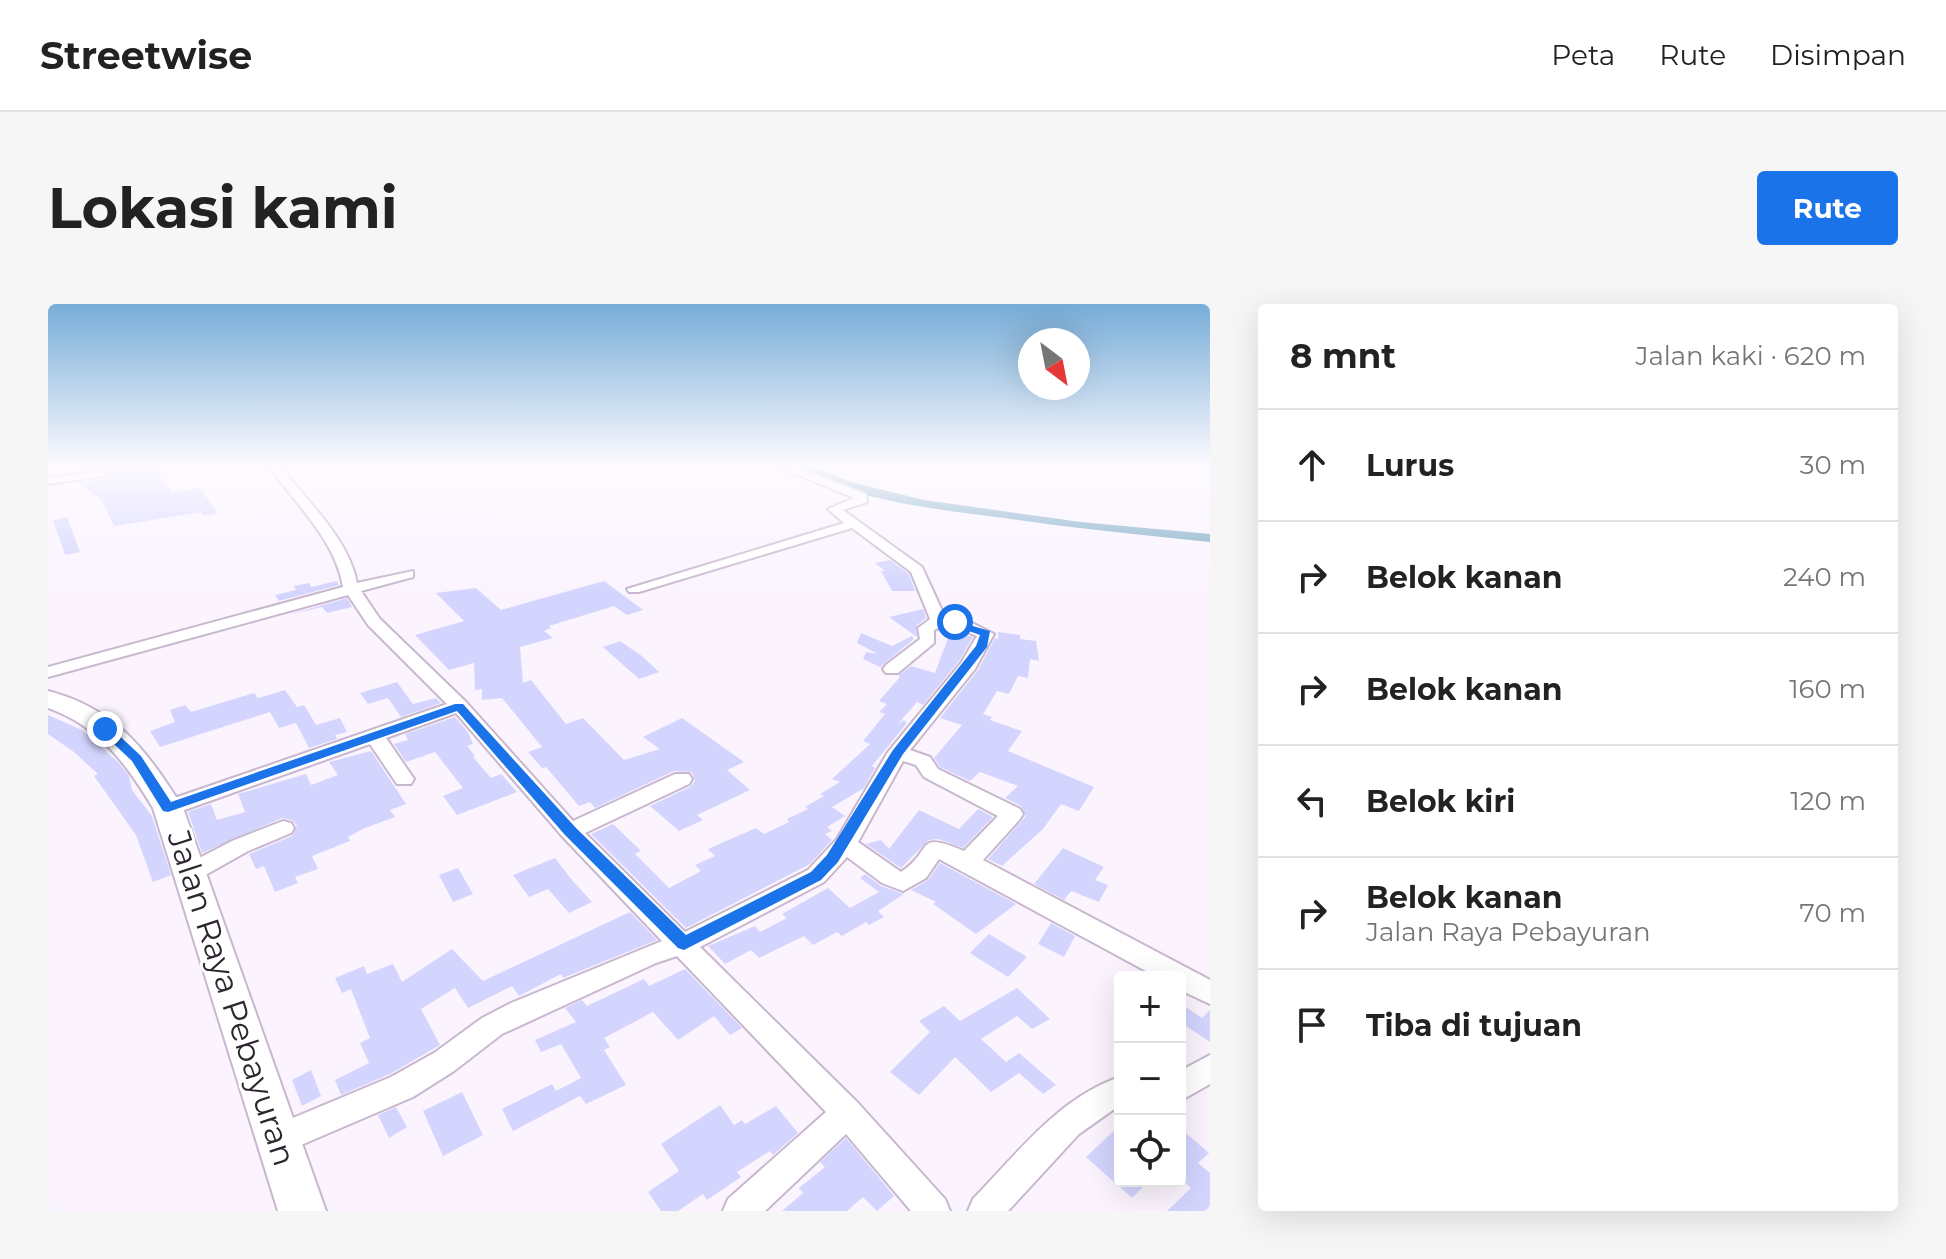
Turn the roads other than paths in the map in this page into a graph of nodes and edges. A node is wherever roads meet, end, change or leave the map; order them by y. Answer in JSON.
{"nodes":[{"id":1,"x":307,"y":507,"type":"edge"},
{"id":2,"x":840,"y":507,"type":"edge"},
{"id":3,"x":853,"y":524,"type":"junction"},
{"id":4,"x":408,"y":574,"type":"dead end"},
{"id":5,"x":351,"y":588,"type":"junction"},
{"id":6,"x":634,"y":589,"type":"dead end"},
{"id":7,"x":939,"y":621,"type":"junction"},
{"id":8,"x":892,"y":669,"type":"dead end"},
{"id":9,"x":48,"y":672,"type":"edge"},
{"id":10,"x":48,"y":699,"type":"edge"},
{"id":11,"x":459,"y":706,"type":"junction"},
{"id":12,"x":374,"y":735,"type":"junction"},
{"id":13,"x":898,"y":752,"type":"junction"},
{"id":14,"x":404,"y":779,"type":"dead end"},
{"id":15,"x":682,"y":779,"type":"dead end"},
{"id":16,"x":168,"y":808,"type":"junction"},
{"id":17,"x":283,"y":828,"type":"dead end"},
{"id":18,"x":570,"y":831,"type":"junction"},
{"id":19,"x":845,"y":844,"type":"junction"},
{"id":20,"x":968,"y":862,"type":"junction"},
{"id":21,"x":192,"y":872,"type":"junction"},
{"id":22,"x":684,"y":944,"type":"junction"},
{"id":23,"x":1210,"y":993,"type":"edge"},
{"id":24,"x":1210,"y":1068,"type":"edge"},
{"id":25,"x":1186,"y":1083,"type":"edge"},
{"id":26,"x":1114,"y":1093,"type":"edge"},
{"id":27,"x":847,"y":1113,"type":"junction"},
{"id":28,"x":280,"y":1139,"type":"junction"},
{"id":29,"x":302,"y":1211,"type":"edge"},
{"id":30,"x":740,"y":1211,"type":"edge"},
{"id":31,"x":933,"y":1211,"type":"edge"},
{"id":32,"x":985,"y":1211,"type":"edge"}],
"edges":[{"from":1,"to":5,"type":"street"},
{"from":2,"to":3,"type":"street"},
{"from":3,"to":6,"type":"street"},
{"from":3,"to":7,"type":"street"},
{"from":4,"to":5,"type":"street"},
{"from":5,"to":9,"type":"street"},
{"from":5,"to":11,"type":"street"},
{"from":7,"to":8,"type":"street"},
{"from":7,"to":13,"type":"street"},
{"from":10,"to":16,"type":"main road","name":"Jalan Raya Pebayuran"},
{"from":11,"to":12,"type":"street"},
{"from":11,"to":18,"type":"street"},
{"from":12,"to":14,"type":"street"},
{"from":12,"to":16,"type":"street"},
{"from":13,"to":19,"type":"street"},
{"from":13,"to":20,"type":"street"},
{"from":15,"to":18,"type":"street"},
{"from":16,"to":21,"type":"main road","name":"Jalan Raya Pebayuran"},
{"from":17,"to":21,"type":"street"},
{"from":18,"to":22,"type":"street"},
{"from":19,"to":20,"type":"street"},
{"from":19,"to":22,"type":"street"},
{"from":20,"to":23,"type":"street"},
{"from":21,"to":28,"type":"main road","name":"Jalan Raya Pebayuran"},
{"from":22,"to":27,"type":"street"},
{"from":22,"to":28,"type":"street"},
{"from":24,"to":25,"type":"street"},
{"from":26,"to":32,"type":"street"},
{"from":27,"to":30,"type":"street"},
{"from":27,"to":31,"type":"street"},
{"from":28,"to":29,"type":"main road","name":"Jalan Raya Pebayuran"}]}
